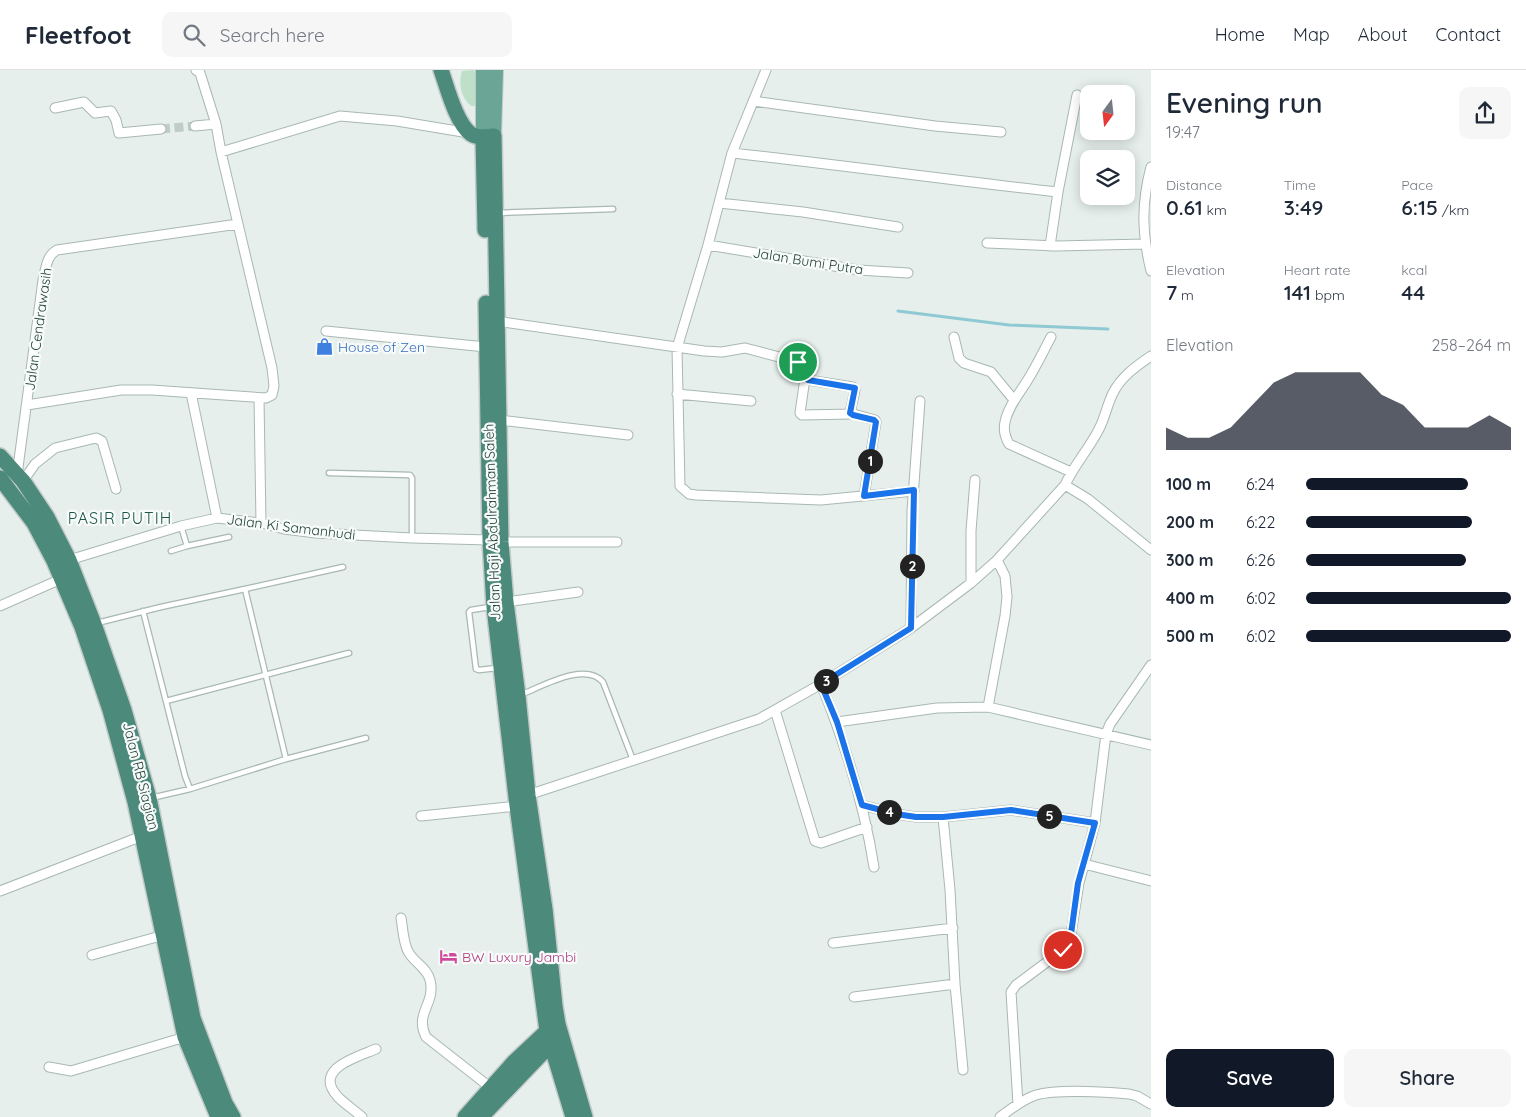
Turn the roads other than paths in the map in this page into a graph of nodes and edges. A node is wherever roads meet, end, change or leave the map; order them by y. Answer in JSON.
{"nodes":[{"id":1,"x":196,"y":70,"type":"edge"},
{"id":2,"x":441,"y":70,"type":"edge"},
{"id":3,"x":483,"y":70,"type":"edge"},
{"id":4,"x":496,"y":70,"type":"edge"},
{"id":5,"x":766,"y":70,"type":"edge"},
{"id":6,"x":1077,"y":96,"type":"dead end"},
{"id":7,"x":753,"y":101,"type":"junction"},
{"id":8,"x":55,"y":108,"type":"dead end"},
{"id":9,"x":216,"y":124,"type":"junction"},
{"id":10,"x":195,"y":126,"type":"tunnel mouth"},
{"id":11,"x":161,"y":129,"type":"tunnel mouth"},
{"id":12,"x":1001,"y":132,"type":"dead end"},
{"id":13,"x":482,"y":136,"type":"junction"},
{"id":14,"x":221,"y":152,"type":"junction"},
{"id":15,"x":732,"y":153,"type":"junction"},
{"id":16,"x":1151,"y":167,"type":"edge"},
{"id":17,"x":1058,"y":192,"type":"junction"},
{"id":18,"x":719,"y":203,"type":"junction"},
{"id":19,"x":613,"y":209,"type":"dead end"},
{"id":20,"x":495,"y":214,"type":"junction"},
{"id":21,"x":238,"y":224,"type":"junction"},
{"id":22,"x":898,"y":227,"type":"dead end"},
{"id":23,"x":987,"y":243,"type":"dead end"},
{"id":24,"x":1145,"y":244,"type":"junction"},
{"id":25,"x":708,"y":245,"type":"junction"},
{"id":26,"x":1050,"y":246,"type":"junction"},
{"id":27,"x":1151,"y":271,"type":"edge"},
{"id":28,"x":908,"y":273,"type":"dead end"},
{"id":29,"x":496,"y":321,"type":"junction"},
{"id":30,"x":326,"y":331,"type":"dead end"},
{"id":31,"x":954,"y":337,"type":"dead end"},
{"id":32,"x":1051,"y":337,"type":"dead end"},
{"id":33,"x":486,"y":347,"type":"junction"},
{"id":34,"x":677,"y":348,"type":"junction"},
{"id":35,"x":1151,"y":356,"type":"edge"},
{"id":36,"x":805,"y":378,"type":"junction"},
{"id":37,"x":191,"y":393,"type":"junction"},
{"id":38,"x":678,"y":394,"type":"junction"},
{"id":39,"x":259,"y":398,"type":"junction"},
{"id":40,"x":1014,"y":400,"type":"junction"},
{"id":41,"x":920,"y":401,"type":"dead end"},
{"id":42,"x":751,"y":402,"type":"dead end"},
{"id":43,"x":27,"y":404,"type":"junction"},
{"id":44,"x":851,"y":414,"type":"junction"},
{"id":45,"x":499,"y":420,"type":"junction"},
{"id":46,"x":628,"y":435,"type":"dead end"},
{"id":47,"x":0,"y":456,"type":"edge"},
{"id":48,"x":1071,"y":472,"type":"junction"},
{"id":49,"x":329,"y":473,"type":"dead end"},
{"id":50,"x":0,"y":478,"type":"edge"},
{"id":51,"x":20,"y":478,"type":"junction"},
{"id":52,"x":975,"y":480,"type":"dead end"},
{"id":53,"x":1065,"y":485,"type":"junction"},
{"id":54,"x":116,"y":489,"type":"dead end"},
{"id":55,"x":914,"y":490,"type":"junction"},
{"id":56,"x":864,"y":496,"type":"junction"},
{"id":57,"x":217,"y":518,"type":"junction"},
{"id":58,"x":261,"y":523,"type":"junction"},
{"id":59,"x":181,"y":526,"type":"junction"},
{"id":60,"x":229,"y":537,"type":"dead end"},
{"id":61,"x":412,"y":538,"type":"junction"},
{"id":62,"x":496,"y":541,"type":"junction"},
{"id":63,"x":617,"y":542,"type":"dead end"},
{"id":64,"x":187,"y":546,"type":"junction"},
{"id":65,"x":1151,"y":550,"type":"edge"},
{"id":66,"x":171,"y":551,"type":"dead end"},
{"id":67,"x":69,"y":560,"type":"junction"},
{"id":68,"x":997,"y":560,"type":"junction"},
{"id":69,"x":343,"y":566,"type":"dead end"},
{"id":70,"x":61,"y":579,"type":"junction"},
{"id":71,"x":971,"y":583,"type":"junction"},
{"id":72,"x":245,"y":589,"type":"junction"},
{"id":73,"x":578,"y":592,"type":"dead end"},
{"id":74,"x":500,"y":604,"type":"junction"},
{"id":75,"x":0,"y":606,"type":"edge"},
{"id":76,"x":143,"y":611,"type":"junction"},
{"id":77,"x":94,"y":624,"type":"junction"},
{"id":78,"x":911,"y":628,"type":"junction"},
{"id":79,"x":349,"y":653,"type":"dead end"},
{"id":80,"x":1151,"y":665,"type":"edge"},
{"id":81,"x":501,"y":667,"type":"junction"},
{"id":82,"x":266,"y":675,"type":"junction"},
{"id":83,"x":821,"y":684,"type":"junction"},
{"id":84,"x":518,"y":696,"type":"junction"},
{"id":85,"x":166,"y":701,"type":"junction"},
{"id":86,"x":988,"y":707,"type":"junction"},
{"id":87,"x":775,"y":710,"type":"junction"},
{"id":88,"x":837,"y":722,"type":"junction"},
{"id":89,"x":1106,"y":734,"type":"junction"},
{"id":90,"x":366,"y":738,"type":"dead end"},
{"id":91,"x":1151,"y":745,"type":"edge"},
{"id":92,"x":518,"y":755,"type":"junction"},
{"id":93,"x":286,"y":758,"type":"junction"},
{"id":94,"x":633,"y":760,"type":"junction"},
{"id":95,"x":190,"y":789,"type":"junction"},
{"id":96,"x":528,"y":795,"type":"junction"},
{"id":97,"x":142,"y":800,"type":"junction"},
{"id":98,"x":862,"y":805,"type":"junction"},
{"id":99,"x":517,"y":806,"type":"junction"},
{"id":100,"x":421,"y":816,"type":"dead end"},
{"id":101,"x":943,"y":817,"type":"junction"},
{"id":102,"x":1095,"y":823,"type":"junction"},
{"id":103,"x":867,"y":827,"type":"junction"},
{"id":104,"x":142,"y":836,"type":"junction"},
{"id":105,"x":1084,"y":864,"type":"junction"},
{"id":106,"x":874,"y":867,"type":"dead end"},
{"id":107,"x":1151,"y":881,"type":"edge"},
{"id":108,"x":0,"y":891,"type":"edge"},
{"id":109,"x":401,"y":918,"type":"dead end"},
{"id":110,"x":953,"y":928,"type":"junction"},
{"id":111,"x":164,"y":934,"type":"junction"},
{"id":112,"x":833,"y":943,"type":"dead end"},
{"id":113,"x":92,"y":955,"type":"dead end"},
{"id":114,"x":955,"y":984,"type":"junction"},
{"id":115,"x":854,"y":997,"type":"dead end"},
{"id":116,"x":555,"y":1035,"type":"junction"},
{"id":117,"x":185,"y":1037,"type":"junction"},
{"id":118,"x":376,"y":1049,"type":"dead end"},
{"id":119,"x":48,"y":1067,"type":"dead end"},
{"id":120,"x":963,"y":1070,"type":"dead end"},
{"id":121,"x":491,"y":1088,"type":"junction"},
{"id":122,"x":1018,"y":1104,"type":"junction"},
{"id":123,"x":1151,"y":1104,"type":"edge"},
{"id":124,"x":218,"y":1117,"type":"edge"},
{"id":125,"x":233,"y":1117,"type":"edge"},
{"id":126,"x":362,"y":1117,"type":"edge"},
{"id":127,"x":465,"y":1117,"type":"edge"},
{"id":128,"x":481,"y":1117,"type":"edge"},
{"id":129,"x":573,"y":1117,"type":"edge"},
{"id":130,"x":585,"y":1117,"type":"edge"},
{"id":131,"x":1000,"y":1117,"type":"edge"}],
"edges":[{"from":1,"to":9,"type":"street"},
{"from":2,"to":13,"type":"highway"},
{"from":3,"to":13,"type":"main road","name":"Jalan Haji Abdulrahman Saleh"},
{"from":4,"to":13,"type":"main road","name":"Jalan Haji Abdulrahman Saleh"},
{"from":5,"to":7,"type":"street"},
{"from":6,"to":17,"type":"street"},
{"from":7,"to":12,"type":"street"},
{"from":7,"to":15,"type":"street"},
{"from":8,"to":11,"type":"street"},
{"from":9,"to":10,"type":"street"},
{"from":9,"to":14,"type":"street"},
{"from":13,"to":14,"type":"street"},
{"from":13,"to":20,"type":"highway","name":"Jalan Haji Abdulrahman Saleh"},
{"from":13,"to":33,"type":"highway","name":"Jalan Haji Abdulrahman Saleh"},
{"from":14,"to":21,"type":"street"},
{"from":15,"to":17,"type":"street"},
{"from":15,"to":18,"type":"street"},
{"from":16,"to":24,"type":"street"},
{"from":17,"to":26,"type":"street"},
{"from":18,"to":22,"type":"street"},
{"from":18,"to":25,"type":"street"},
{"from":19,"to":20,"type":"lane"},
{"from":20,"to":29,"type":"highway","name":"Jalan Haji Abdulrahman Saleh"},
{"from":21,"to":39,"type":"street"},
{"from":21,"to":43,"type":"street","name":"Jalan Cendrawasih"},
{"from":23,"to":26,"type":"street"},
{"from":24,"to":26,"type":"street"},
{"from":24,"to":27,"type":"street"},
{"from":25,"to":28,"type":"street","name":"Jalan Bumi Putra"},
{"from":25,"to":34,"type":"street"},
{"from":29,"to":34,"type":"street"},
{"from":29,"to":45,"type":"highway","name":"Jalan Haji Abdulrahman Saleh"},
{"from":30,"to":33,"type":"street"},
{"from":31,"to":40,"type":"street"},
{"from":32,"to":40,"type":"street"},
{"from":33,"to":62,"type":"highway","name":"Jalan Haji Abdulrahman Saleh"},
{"from":34,"to":36,"type":"street"},
{"from":34,"to":38,"type":"street"},
{"from":35,"to":48,"type":"street"},
{"from":36,"to":44,"type":"street"},
{"from":36,"to":44,"type":"street"},
{"from":37,"to":39,"type":"street"},
{"from":37,"to":43,"type":"street"},
{"from":37,"to":57,"type":"street"},
{"from":38,"to":42,"type":"street"},
{"from":38,"to":56,"type":"street"},
{"from":39,"to":58,"type":"street"},
{"from":40,"to":48,"type":"street"},
{"from":41,"to":55,"type":"street"},
{"from":43,"to":51,"type":"street","name":"Jalan Cendrawasih"},
{"from":44,"to":56,"type":"street"},
{"from":45,"to":46,"type":"street"},
{"from":45,"to":62,"type":"highway","name":"Jalan Haji Abdulrahman Saleh"},
{"from":47,"to":51,"type":"highway","name":"Jalan RB Siagian"},
{"from":48,"to":53,"type":"street"},
{"from":49,"to":61,"type":"lane"},
{"from":50,"to":70,"type":"highway","name":"Jalan RB Siagian"},
{"from":51,"to":54,"type":"street"},
{"from":51,"to":67,"type":"highway","name":"Jalan RB Siagian"},
{"from":52,"to":71,"type":"street"},
{"from":53,"to":65,"type":"street"},
{"from":53,"to":68,"type":"street"},
{"from":55,"to":56,"type":"street"},
{"from":55,"to":78,"type":"street"},
{"from":57,"to":58,"type":"street","name":"Jalan Ki Samanhudi"},
{"from":57,"to":59,"type":"street","name":"Jalan Ki Samanhudi"},
{"from":58,"to":61,"type":"street","name":"Jalan Ki Samanhudi"},
{"from":59,"to":64,"type":"lane"},
{"from":59,"to":67,"type":"street","name":"Jalan Ki Samanhudi"},
{"from":60,"to":64,"type":"lane"},
{"from":61,"to":62,"type":"street","name":"Jalan Ki Samanhudi"},
{"from":62,"to":63,"type":"street","name":"Jalan Ki Samanhudi"},
{"from":62,"to":74,"type":"highway","name":"Jalan Haji Abdulrahman Saleh"},
{"from":64,"to":66,"type":"lane"},
{"from":67,"to":77,"type":"highway","name":"Jalan RB Siagian"},
{"from":68,"to":71,"type":"street"},
{"from":68,"to":86,"type":"street"},
{"from":69,"to":72,"type":"lane"},
{"from":70,"to":75,"type":"street"},
{"from":70,"to":97,"type":"highway","name":"Jalan RB Siagian"},
{"from":71,"to":78,"type":"street"},
{"from":72,"to":76,"type":"lane"},
{"from":72,"to":82,"type":"lane"},
{"from":73,"to":74,"type":"street"},
{"from":74,"to":81,"type":"highway","name":"Jalan Haji Abdulrahman Saleh"},
{"from":74,"to":81,"type":"lane"},
{"from":74,"to":84,"type":"highway","name":"Jalan Haji Abdulrahman Saleh"},
{"from":76,"to":77,"type":"lane"},
{"from":76,"to":85,"type":"lane"},
{"from":77,"to":97,"type":"highway","name":"Jalan RB Siagian"},
{"from":78,"to":83,"type":"street"},
{"from":79,"to":82,"type":"lane"},
{"from":80,"to":89,"type":"street"},
{"from":81,"to":92,"type":"highway","name":"Jalan Haji Abdulrahman Saleh"},
{"from":82,"to":85,"type":"lane"},
{"from":82,"to":93,"type":"lane"},
{"from":83,"to":87,"type":"street"},
{"from":83,"to":88,"type":"street"},
{"from":84,"to":92,"type":"highway","name":"Jalan Haji Abdulrahman Saleh"},
{"from":84,"to":94,"type":"lane"},
{"from":85,"to":95,"type":"lane"},
{"from":86,"to":88,"type":"street"},
{"from":86,"to":89,"type":"street"},
{"from":87,"to":94,"type":"street"},
{"from":87,"to":103,"type":"street"},
{"from":88,"to":98,"type":"street"},
{"from":89,"to":91,"type":"street"},
{"from":89,"to":102,"type":"street"},
{"from":90,"to":93,"type":"lane"},
{"from":92,"to":96,"type":"highway","name":"Jalan Haji Abdulrahman Saleh"},
{"from":92,"to":99,"type":"highway","name":"Jalan Haji Abdulrahman Saleh"},
{"from":93,"to":95,"type":"lane"},
{"from":94,"to":96,"type":"street"},
{"from":95,"to":97,"type":"lane"},
{"from":96,"to":116,"type":"highway","name":"Jalan Haji Abdulrahman Saleh"},
{"from":97,"to":104,"type":"highway","name":"Jalan RB Siagian"},
{"from":97,"to":125,"type":"highway","name":"Jalan RB Siagian"},
{"from":98,"to":101,"type":"street"},
{"from":98,"to":103,"type":"street"},
{"from":99,"to":100,"type":"street"},
{"from":99,"to":116,"type":"highway","name":"Jalan Haji Abdulrahman Saleh"},
{"from":101,"to":102,"type":"street"},
{"from":101,"to":110,"type":"street"},
{"from":102,"to":105,"type":"street"},
{"from":103,"to":106,"type":"street"},
{"from":104,"to":108,"type":"street"},
{"from":104,"to":111,"type":"highway","name":"Jalan RB Siagian"},
{"from":105,"to":107,"type":"street"},
{"from":105,"to":122,"type":"street"},
{"from":109,"to":121,"type":"street"},
{"from":110,"to":112,"type":"street"},
{"from":110,"to":114,"type":"street"},
{"from":111,"to":113,"type":"street"},
{"from":111,"to":117,"type":"highway","name":"Jalan RB Siagian"},
{"from":114,"to":115,"type":"street"},
{"from":114,"to":120,"type":"street"},
{"from":116,"to":121,"type":"highway"},
{"from":116,"to":128,"type":"highway"},
{"from":116,"to":129,"type":"highway"},
{"from":116,"to":130,"type":"highway"},
{"from":117,"to":119,"type":"street"},
{"from":117,"to":124,"type":"highway","name":"Jalan RB Siagian"},
{"from":118,"to":126,"type":"street"},
{"from":121,"to":127,"type":"highway"},
{"from":122,"to":123,"type":"street"},
{"from":122,"to":131,"type":"street"}]}
